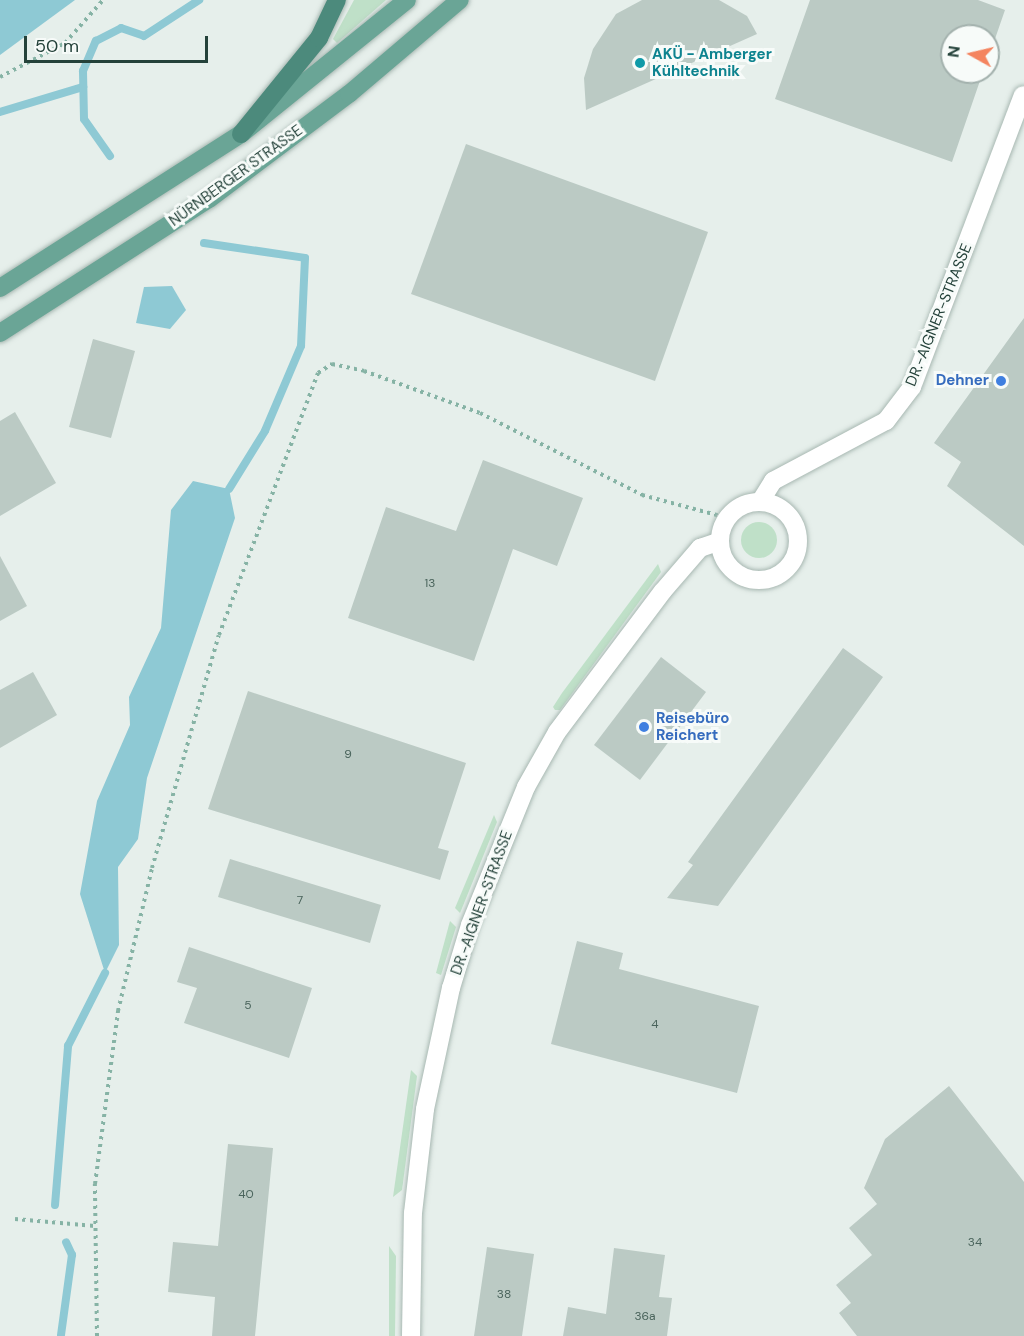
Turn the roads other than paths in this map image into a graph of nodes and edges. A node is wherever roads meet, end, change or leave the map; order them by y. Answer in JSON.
{"nodes":[{"id":1,"x":337,"y":0,"type":"edge"},
{"id":2,"x":407,"y":0,"type":"edge"},
{"id":3,"x":460,"y":0,"type":"edge"},
{"id":4,"x":1023,"y":95,"type":"edge"},
{"id":5,"x":241,"y":134,"type":"junction"},
{"id":6,"x":0,"y":288,"type":"edge"},
{"id":7,"x":0,"y":333,"type":"edge"},
{"id":8,"x":760,"y":502,"type":"junction"},
{"id":9,"x":720,"y":541,"type":"junction"},
{"id":10,"x":411,"y":1336,"type":"edge"}],
"edges":[{"from":1,"to":5,"type":"highway"},
{"from":2,"to":5,"type":"main road","name":"NÜRNBERGER STRASSE"},
{"from":3,"to":7,"type":"main road","name":"NÜRNBERGER STRASSE"},
{"from":4,"to":8,"type":"street","name":"DR.-AIGNER-STRASSE"},
{"from":5,"to":6,"type":"main road","name":"NÜRNBERGER STRASSE"},
{"from":8,"to":9,"type":"street"},
{"from":8,"to":9,"type":"street"},
{"from":9,"to":10,"type":"street","name":"DR.-AIGNER-STRASSE"}]}
